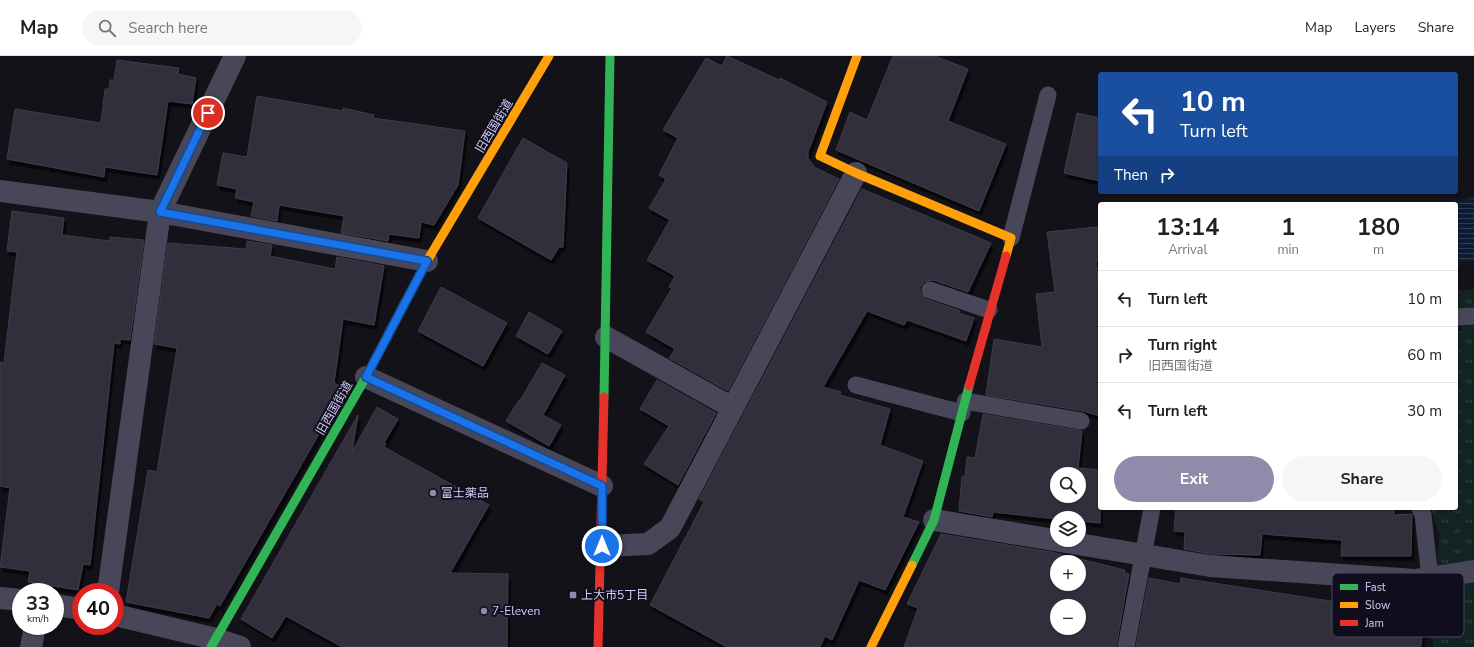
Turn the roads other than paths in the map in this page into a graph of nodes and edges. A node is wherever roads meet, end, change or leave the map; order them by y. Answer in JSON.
{"nodes":[{"id":1,"x":236,"y":56,"type":"edge"},
{"id":2,"x":549,"y":56,"type":"edge"},
{"id":3,"x":610,"y":56,"type":"edge"},
{"id":4,"x":857,"y":56,"type":"edge"},
{"id":5,"x":1048,"y":95,"type":"dead end"},
{"id":6,"x":856,"y":173,"type":"junction"},
{"id":7,"x":0,"y":191,"type":"edge"},
{"id":8,"x":160,"y":212,"type":"junction"},
{"id":9,"x":1011,"y":238,"type":"junction"},
{"id":10,"x":427,"y":261,"type":"junction"},
{"id":11,"x":930,"y":290,"type":"dead end"},
{"id":12,"x":989,"y":310,"type":"junction"},
{"id":13,"x":1474,"y":316,"type":"edge"},
{"id":14,"x":1458,"y":317,"type":"edge"},
{"id":15,"x":606,"y":337,"type":"junction"},
{"id":16,"x":366,"y":377,"type":"junction"},
{"id":17,"x":856,"y":385,"type":"dead end"},
{"id":18,"x":964,"y":407,"type":"junction"},
{"id":19,"x":733,"y":408,"type":"junction"},
{"id":20,"x":1081,"y":422,"type":"dead end"},
{"id":21,"x":602,"y":486,"type":"junction"},
{"id":22,"x":1152,"y":510,"type":"edge"},
{"id":23,"x":1421,"y":510,"type":"edge"},
{"id":24,"x":934,"y":520,"type":"junction"},
{"id":25,"x":602,"y":546,"type":"junction"},
{"id":26,"x":1144,"y":556,"type":"junction"},
{"id":27,"x":1474,"y":571,"type":"edge"},
{"id":28,"x":1429,"y":573,"type":"edge"},
{"id":29,"x":1461,"y":573,"type":"edge"},
{"id":30,"x":1332,"y":574,"type":"edge"},
{"id":31,"x":109,"y":583,"type":"edge"},
{"id":32,"x":0,"y":598,"type":"edge"},
{"id":33,"x":12,"y":599,"type":"edge"},
{"id":34,"x":124,"y":618,"type":"edge"},
{"id":35,"x":33,"y":635,"type":"edge"},
{"id":36,"x":213,"y":643,"type":"edge"},
{"id":37,"x":31,"y":647,"type":"edge"},
{"id":38,"x":240,"y":647,"type":"edge"},
{"id":39,"x":598,"y":647,"type":"edge"},
{"id":40,"x":871,"y":647,"type":"edge"},
{"id":41,"x":1126,"y":647,"type":"edge"}],
"edges":[{"from":1,"to":8,"type":"street"},
{"from":2,"to":10,"type":"street","name":"旧西国街道"},
{"from":3,"to":15,"type":"street"},
{"from":4,"to":6,"type":"street"},
{"from":5,"to":9,"type":"lane"},
{"from":6,"to":9,"type":"street"},
{"from":6,"to":19,"type":"street"},
{"from":7,"to":8,"type":"street"},
{"from":8,"to":10,"type":"street"},
{"from":8,"to":31,"type":"street"},
{"from":9,"to":12,"type":"street"},
{"from":10,"to":16,"type":"street","name":"旧西国街道"},
{"from":11,"to":12,"type":"lane"},
{"from":12,"to":18,"type":"street"},
{"from":13,"to":14,"type":"lane"},
{"from":15,"to":19,"type":"street"},
{"from":15,"to":21,"type":"street"},
{"from":16,"to":21,"type":"street"},
{"from":16,"to":36,"type":"street","name":"旧西国街道"},
{"from":17,"to":18,"type":"lane"},
{"from":18,"to":20,"type":"lane"},
{"from":18,"to":24,"type":"street"},
{"from":19,"to":25,"type":"street"},
{"from":21,"to":25,"type":"street"},
{"from":22,"to":26,"type":"lane"},
{"from":23,"to":28,"type":"lane"},
{"from":24,"to":26,"type":"street"},
{"from":24,"to":40,"type":"street"},
{"from":25,"to":39,"type":"street"},
{"from":26,"to":30,"type":"street"},
{"from":26,"to":41,"type":"lane"},
{"from":27,"to":29,"type":"street"},
{"from":32,"to":33,"type":"street"},
{"from":34,"to":36,"type":"street"},
{"from":35,"to":37,"type":"street"},
{"from":36,"to":38,"type":"street"}]}
